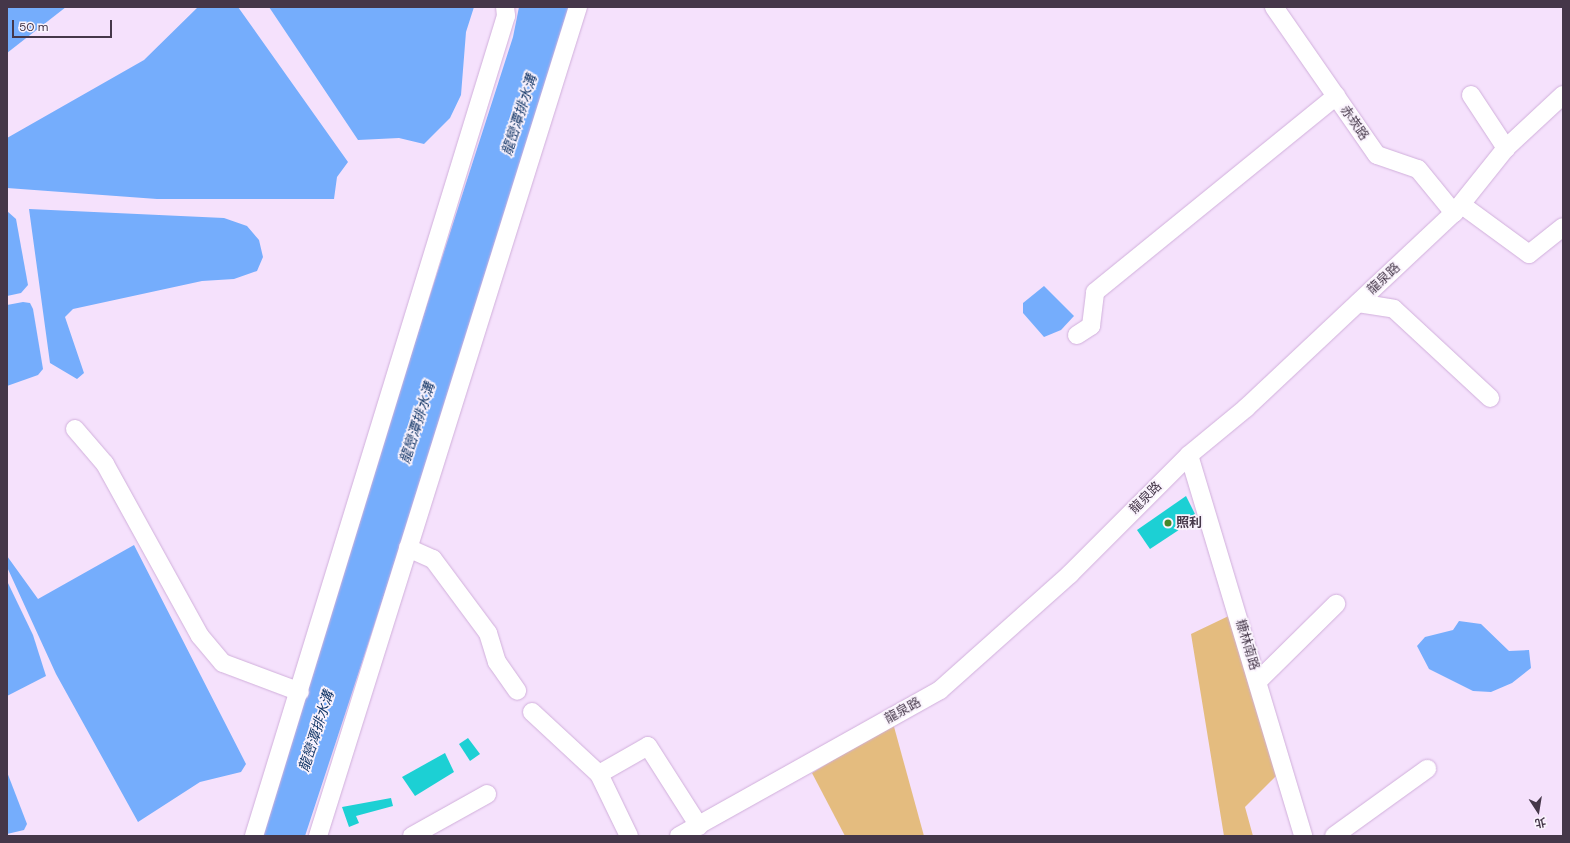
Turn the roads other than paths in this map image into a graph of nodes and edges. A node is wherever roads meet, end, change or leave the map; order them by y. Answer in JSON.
{"nodes":[{"id":1,"x":505,"y":7,"type":"edge"},
{"id":2,"x":578,"y":7,"type":"edge"},
{"id":3,"x":1274,"y":7,"type":"edge"},
{"id":4,"x":1471,"y":95,"type":"dead end"},
{"id":5,"x":1563,"y":95,"type":"edge"},
{"id":6,"x":1336,"y":96,"type":"junction"},
{"id":7,"x":1506,"y":148,"type":"junction"},
{"id":8,"x":1458,"y":209,"type":"junction"},
{"id":9,"x":1563,"y":227,"type":"edge"},
{"id":10,"x":1358,"y":303,"type":"junction"},
{"id":11,"x":1077,"y":335,"type":"dead end"},
{"id":12,"x":1490,"y":398,"type":"dead end"},
{"id":13,"x":75,"y":429,"type":"dead end"},
{"id":14,"x":1189,"y":455,"type":"junction"},
{"id":15,"x":408,"y":548,"type":"junction"},
{"id":16,"x":1336,"y":604,"type":"dead end"},
{"id":17,"x":1258,"y":681,"type":"junction"},
{"id":18,"x":517,"y":691,"type":"dead end"},
{"id":19,"x":300,"y":692,"type":"junction"},
{"id":20,"x":532,"y":712,"type":"dead end"},
{"id":21,"x":1427,"y":769,"type":"dead end"},
{"id":22,"x":599,"y":774,"type":"junction"},
{"id":23,"x":487,"y":794,"type":"dead end"},
{"id":24,"x":699,"y":826,"type":"junction"},
{"id":25,"x":254,"y":836,"type":"edge"},
{"id":26,"x":318,"y":836,"type":"edge"},
{"id":27,"x":412,"y":836,"type":"edge"},
{"id":28,"x":629,"y":836,"type":"edge"},
{"id":29,"x":679,"y":836,"type":"edge"},
{"id":30,"x":1303,"y":836,"type":"edge"},
{"id":31,"x":1334,"y":836,"type":"edge"}],
"edges":[{"from":1,"to":19,"type":"street"},
{"from":2,"to":15,"type":"street"},
{"from":3,"to":6,"type":"street","name":"赤崁路"},
{"from":4,"to":7,"type":"street"},
{"from":5,"to":7,"type":"street","name":"龍泉路"},
{"from":6,"to":8,"type":"street","name":"赤崁路"},
{"from":6,"to":11,"type":"street"},
{"from":7,"to":8,"type":"street","name":"龍泉路"},
{"from":8,"to":9,"type":"street","name":"赤崁路"},
{"from":8,"to":10,"type":"street","name":"龍泉路"},
{"from":10,"to":12,"type":"street"},
{"from":10,"to":14,"type":"street","name":"龍泉路"},
{"from":13,"to":19,"type":"street"},
{"from":14,"to":17,"type":"street","name":"糠林南路"},
{"from":14,"to":24,"type":"street","name":"龍泉路"},
{"from":15,"to":18,"type":"street"},
{"from":15,"to":26,"type":"street"},
{"from":16,"to":17,"type":"street"},
{"from":17,"to":30,"type":"street","name":"糠林南路"},
{"from":19,"to":25,"type":"street"},
{"from":20,"to":22,"type":"street"},
{"from":21,"to":31,"type":"street"},
{"from":22,"to":24,"type":"street"},
{"from":22,"to":28,"type":"street"},
{"from":23,"to":27,"type":"street"},
{"from":24,"to":29,"type":"street","name":"龍泉路"}]}
